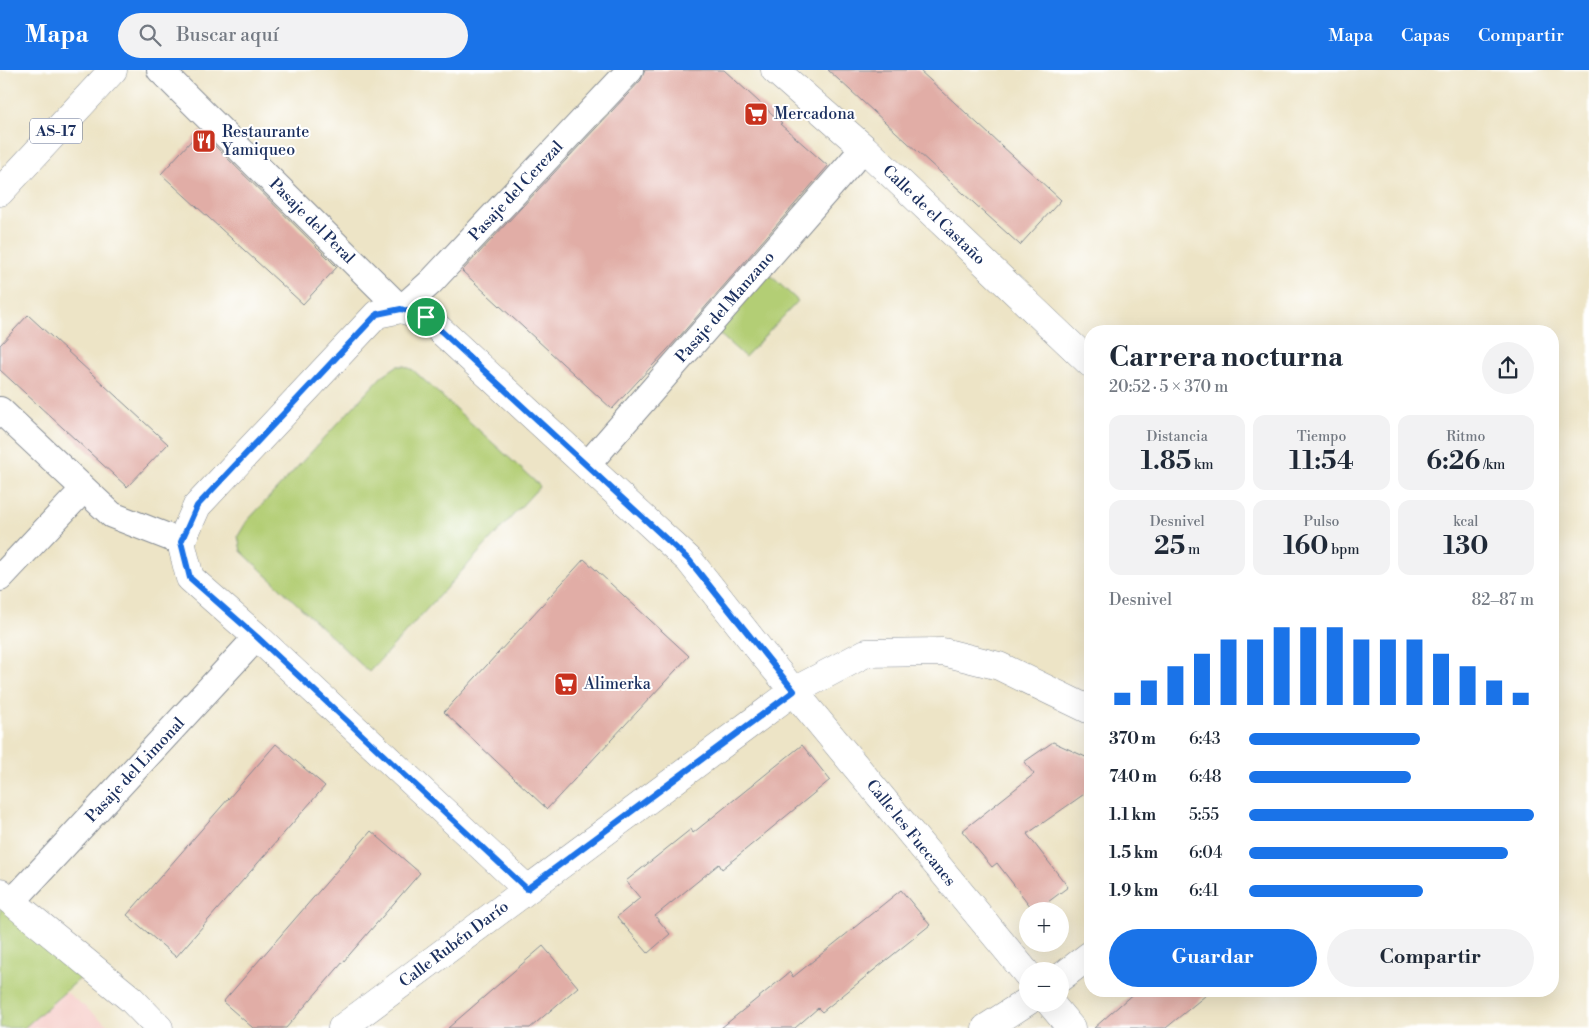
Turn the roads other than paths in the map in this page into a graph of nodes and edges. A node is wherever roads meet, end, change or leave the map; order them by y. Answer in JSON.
{"nodes":[{"id":1,"x":113,"y":70,"type":"edge"},
{"id":2,"x":160,"y":70,"type":"edge"},
{"id":3,"x":630,"y":70,"type":"edge"},
{"id":4,"x":775,"y":70,"type":"edge"},
{"id":5,"x":864,"y":148,"type":"junction"},
{"id":6,"x":0,"y":192,"type":"edge"},
{"id":7,"x":401,"y":309,"type":"junction"},
{"id":8,"x":1084,"y":357,"type":"edge"},
{"id":9,"x":0,"y":410,"type":"edge"},
{"id":10,"x":587,"y":466,"type":"junction"},
{"id":11,"x":83,"y":490,"type":"junction"},
{"id":12,"x":181,"y":542,"type":"junction"},
{"id":13,"x":0,"y":578,"type":"edge"},
{"id":14,"x":257,"y":637,"type":"junction"},
{"id":15,"x":794,"y":691,"type":"junction"},
{"id":16,"x":1084,"y":707,"type":"edge"},
{"id":17,"x":527,"y":889,"type":"junction"},
{"id":18,"x":6,"y":897,"type":"edge"},
{"id":19,"x":1084,"y":960,"type":"edge"},
{"id":20,"x":1019,"y":964,"type":"edge"},
{"id":21,"x":1069,"y":971,"type":"edge"},
{"id":22,"x":1019,"y":1008,"type":"edge"},
{"id":23,"x":1057,"y":1012,"type":"edge"},
{"id":24,"x":159,"y":1028,"type":"edge"},
{"id":25,"x":342,"y":1028,"type":"edge"},
{"id":26,"x":986,"y":1028,"type":"edge"},
{"id":27,"x":1070,"y":1028,"type":"edge"}],
"edges":[{"from":1,"to":6,"type":"street","number":"AS-17"},
{"from":2,"to":7,"type":"street","name":"Pasaje del Peral"},
{"from":3,"to":7,"type":"street","name":"Pasaje del Cerezal"},
{"from":4,"to":5,"type":"street","name":"Calle de el Castaño"},
{"from":5,"to":8,"type":"street","name":"Calle de el Castaño"},
{"from":5,"to":10,"type":"street","name":"Pasaje del Manzano"},
{"from":7,"to":10,"type":"street","name":"Calle les Fuecanes"},
{"from":7,"to":12,"type":"street"},
{"from":9,"to":11,"type":"street"},
{"from":10,"to":15,"type":"street","name":"Calle les Fuecanes"},
{"from":11,"to":12,"type":"street"},
{"from":11,"to":13,"type":"street"},
{"from":12,"to":14,"type":"street"},
{"from":14,"to":17,"type":"street"},
{"from":14,"to":18,"type":"street","name":"Pasaje del Limonal"},
{"from":15,"to":16,"type":"street","name":"Calle Rubén Darío"},
{"from":15,"to":17,"type":"street","name":"Calle Rubén Darío"},
{"from":15,"to":20,"type":"street","name":"Calle les Fuecanes"},
{"from":17,"to":25,"type":"street","name":"Calle Rubén Darío"},
{"from":18,"to":24,"type":"street"},
{"from":19,"to":21,"type":"street"},
{"from":22,"to":26,"type":"street"},
{"from":23,"to":27,"type":"street"}]}
